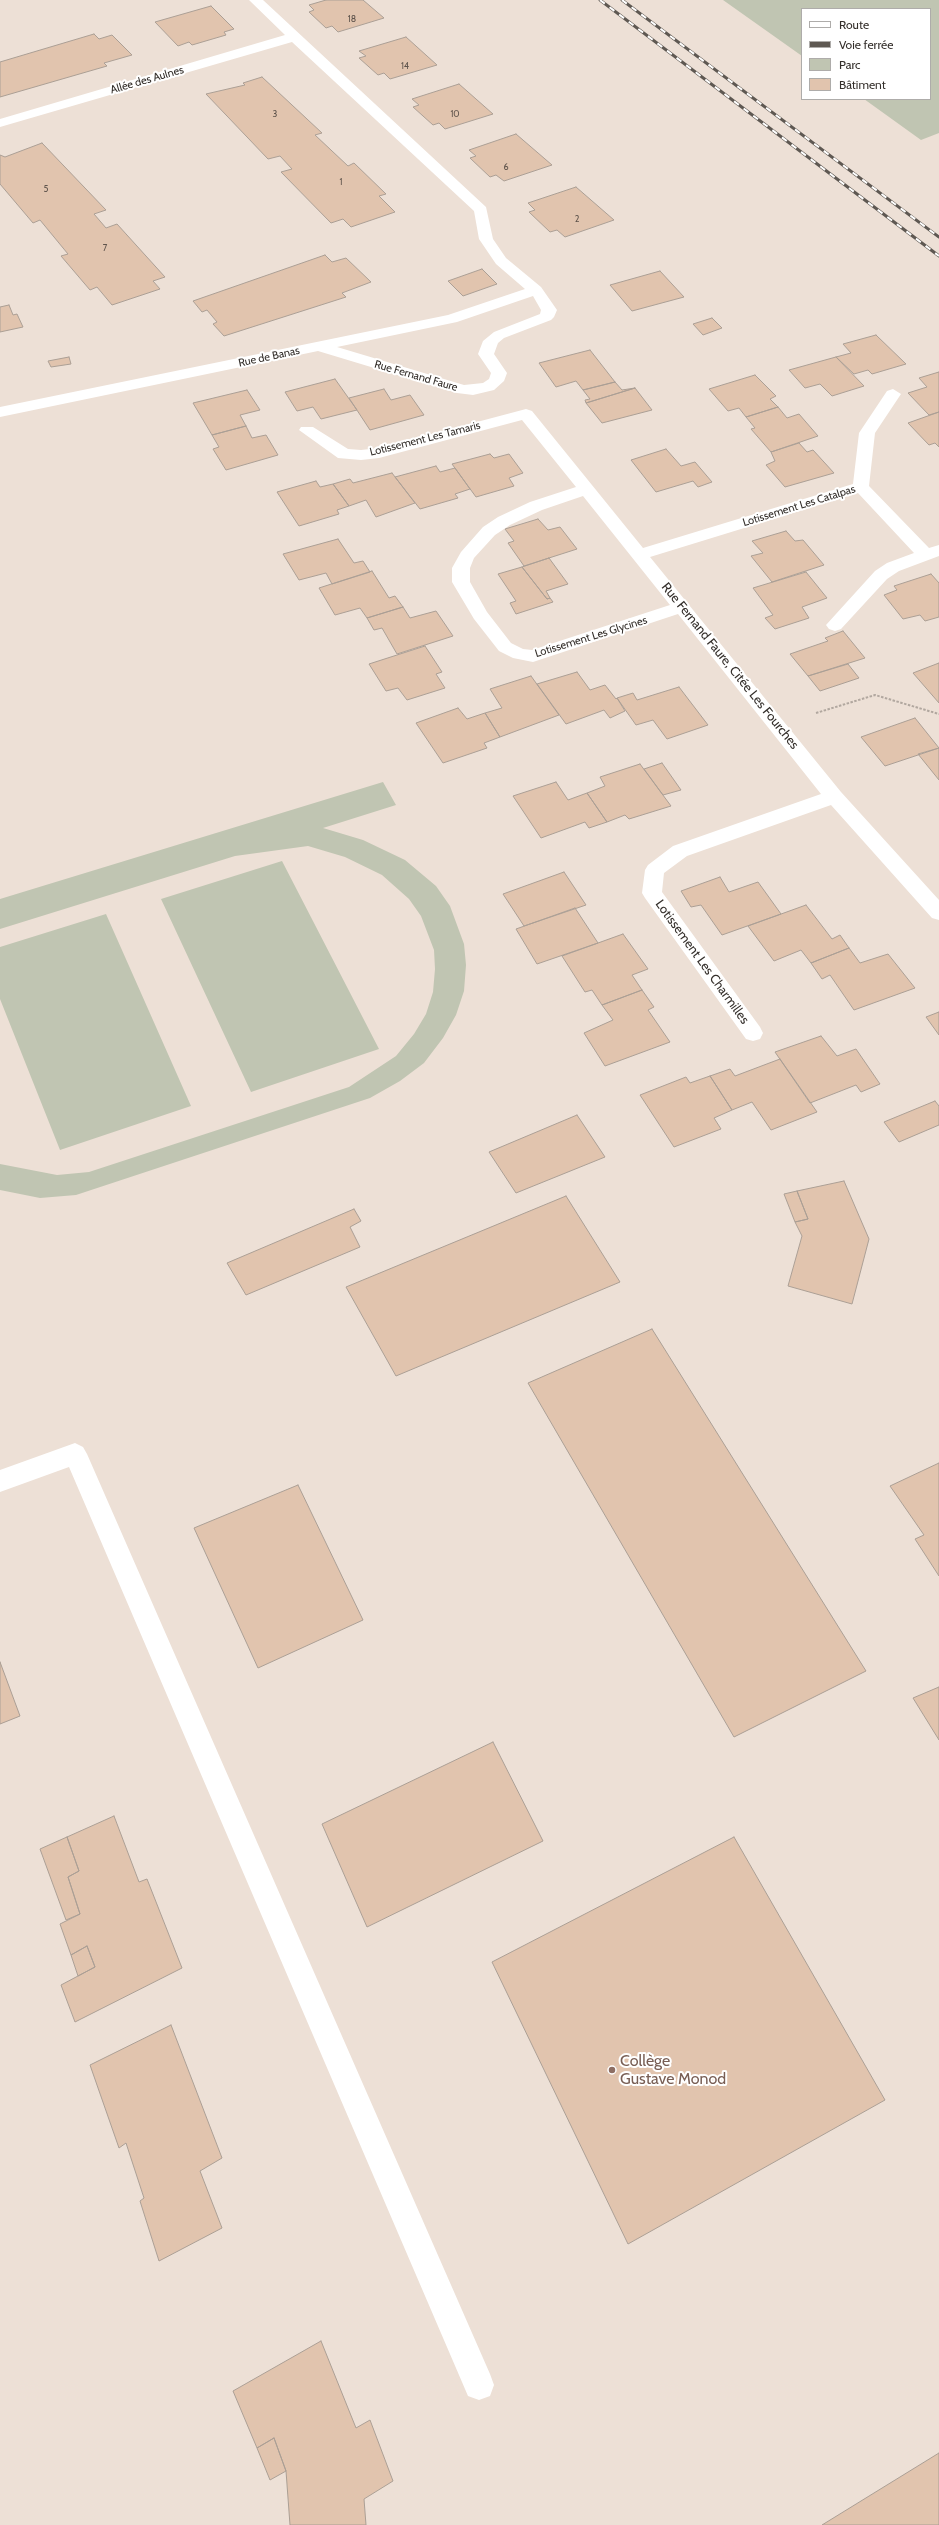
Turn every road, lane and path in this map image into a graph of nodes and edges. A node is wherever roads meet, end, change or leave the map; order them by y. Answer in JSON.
{"nodes":[{"id":1,"x":255,"y":0,"type":"edge"},
{"id":2,"x":294,"y":37,"type":"junction"},
{"id":3,"x":0,"y":123,"type":"edge"},
{"id":4,"x":536,"y":290,"type":"junction"},
{"id":5,"x":320,"y":347,"type":"junction"},
{"id":6,"x":893,"y":394,"type":"dead end"},
{"id":7,"x":0,"y":412,"type":"edge"},
{"id":8,"x":526,"y":414,"type":"joint"},
{"id":9,"x":307,"y":430,"type":"dead end"},
{"id":10,"x":861,"y":487,"type":"junction"},
{"id":11,"x":586,"y":489,"type":"junction"},
{"id":12,"x":932,"y":552,"type":"edge"},
{"id":13,"x":640,"y":554,"type":"junction"},
{"id":14,"x":682,"y":607,"type":"junction"},
{"id":15,"x":835,"y":625,"type":"dead end"},
{"id":16,"x":939,"y":714,"type":"edge"},
{"id":17,"x":777,"y":725,"type":"junction"},
{"id":18,"x":834,"y":797,"type":"junction"},
{"id":19,"x":939,"y":913,"type":"edge"},
{"id":20,"x":753,"y":1033,"type":"dead end"},
{"id":21,"x":0,"y":1481,"type":"edge"},
{"id":22,"x":479,"y":2385,"type":"dead end"}],
"edges":[{"from":1,"to":2,"type":"street"},
{"from":2,"to":3,"type":"street","name":"Allée des Aulnes"},
{"from":2,"to":4,"type":"street"},
{"from":4,"to":5,"type":"street","name":"Rue de Banas"},
{"from":4,"to":5,"type":"street","name":"Rue Fernand Faure"},
{"from":5,"to":7,"type":"street","name":"Rue de Banas"},
{"from":6,"to":10,"type":"street","name":"Lotissement Les Catalpas"},
{"from":8,"to":9,"type":"street","name":"Lotissement Les Tamaris"},
{"from":8,"to":11,"type":"street","name":"Rue Fernand Faure, Citée Les Fourches"},
{"from":10,"to":12,"type":"street"},
{"from":10,"to":13,"type":"street","name":"Lotissement Les Catalpas"},
{"from":11,"to":13,"type":"street","name":"Rue Fernand Faure, Citée Les Fourches"},
{"from":11,"to":14,"type":"street","name":"Lotissement Les Glycines"},
{"from":12,"to":15,"type":"street"},
{"from":13,"to":14,"type":"street","name":"Rue Fernand Faure, Citée Les Fourches"},
{"from":14,"to":17,"type":"street","name":"Rue Fernand Faure, Citée Les Fourches"},
{"from":16,"to":17,"type":"path"},
{"from":17,"to":18,"type":"street","name":"Rue Fernand Faure, Citée Les Fourches"},
{"from":18,"to":19,"type":"street","name":"Rue Fernand Faure, Citée Les Fourches"},
{"from":18,"to":20,"type":"street","name":"Lotissement Les Charmilles"},
{"from":21,"to":22,"type":"street"}]}
